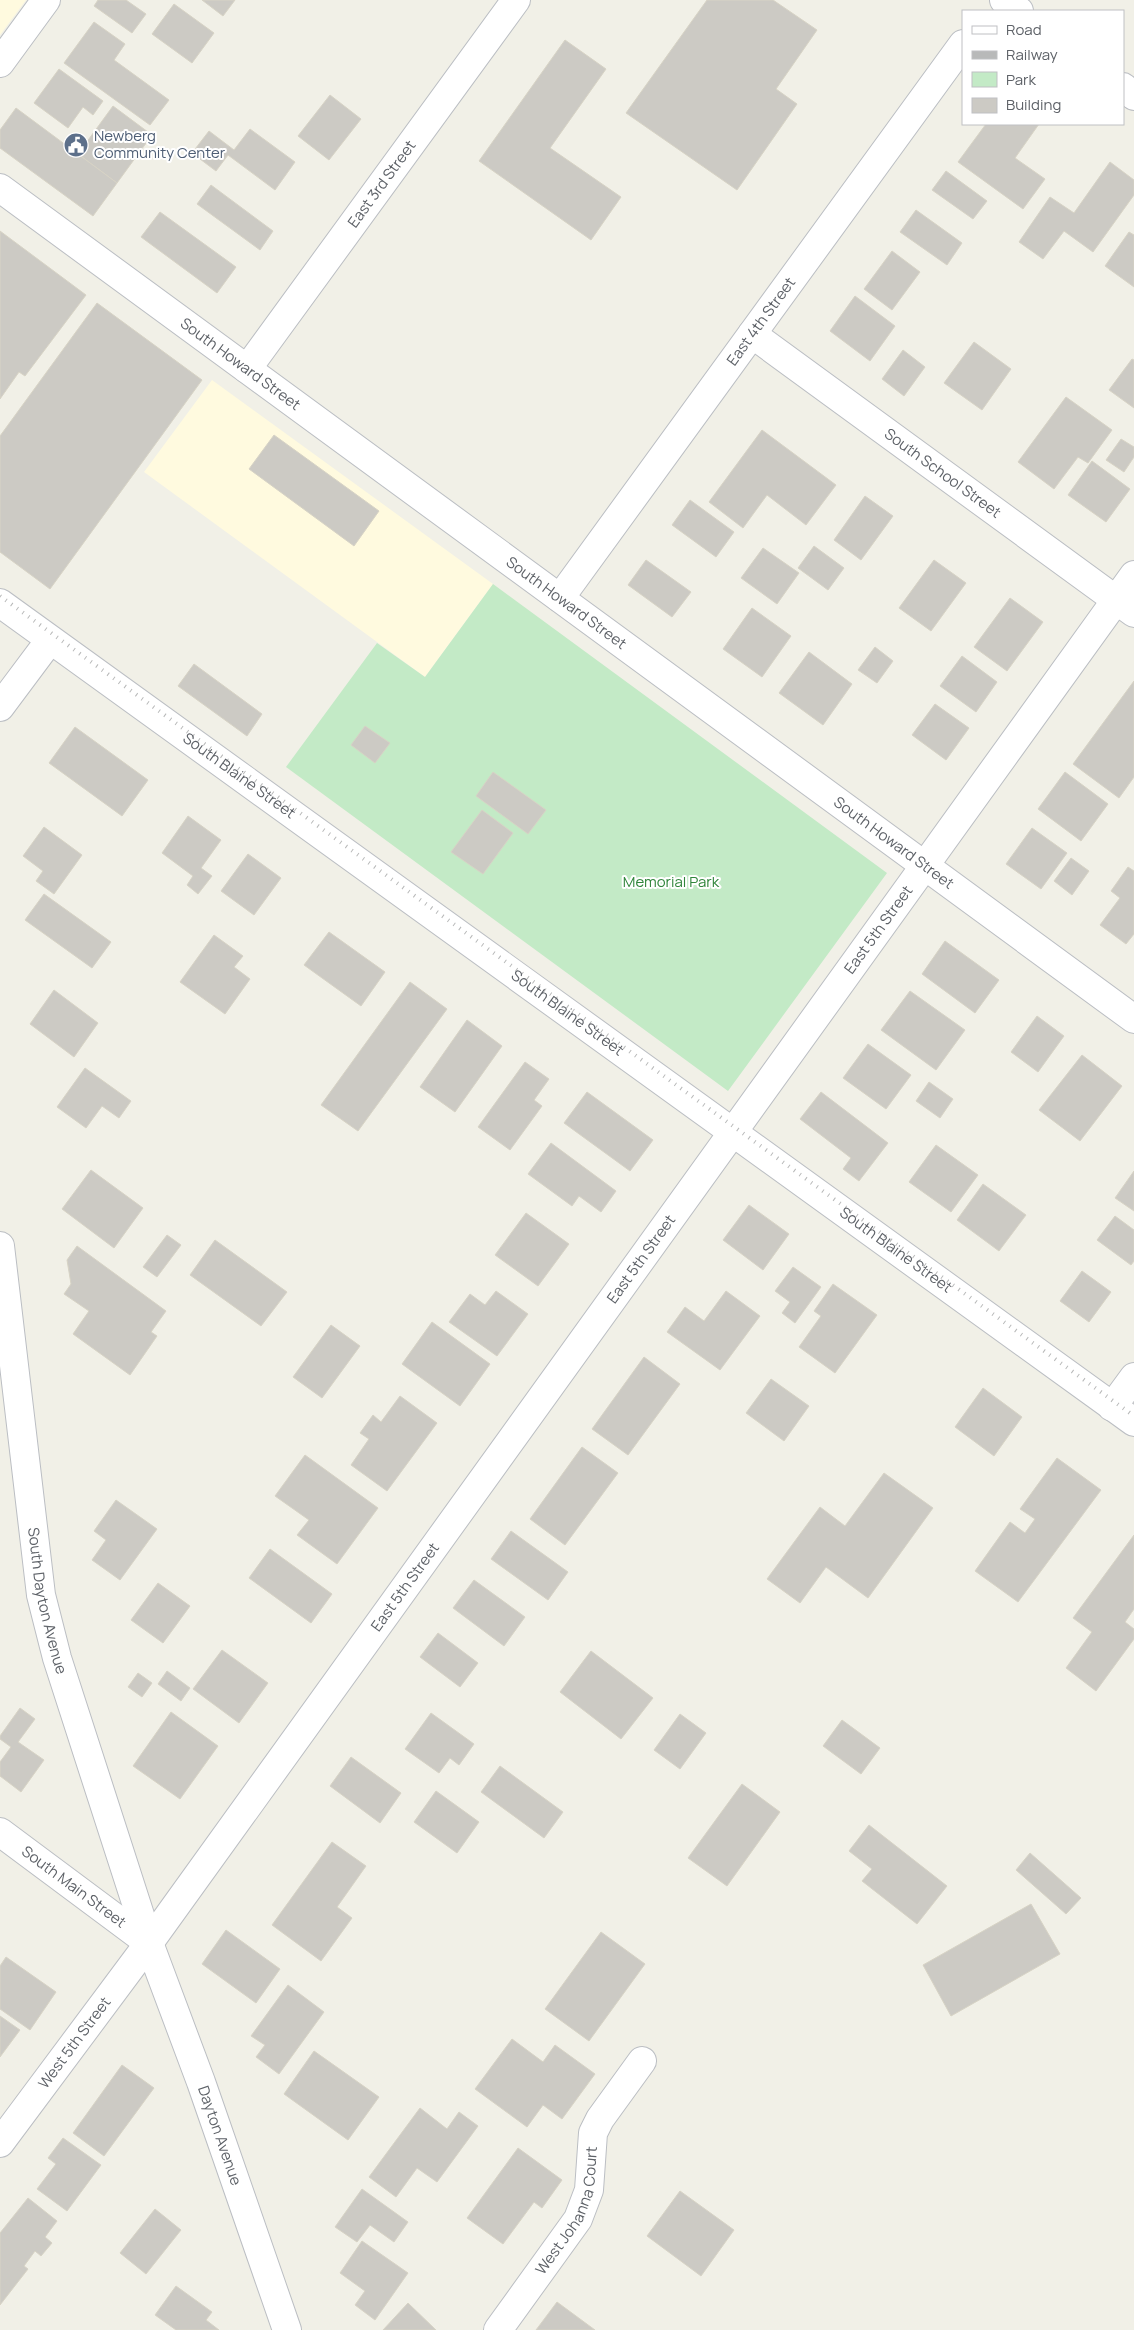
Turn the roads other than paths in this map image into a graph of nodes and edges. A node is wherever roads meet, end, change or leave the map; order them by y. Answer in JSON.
{"nodes":[{"id":1,"x":46,"y":0,"type":"edge"},
{"id":2,"x":516,"y":0,"type":"edge"},
{"id":3,"x":995,"y":0,"type":"edge"},
{"id":4,"x":1004,"y":0,"type":"edge"},
{"id":5,"x":987,"y":10,"type":"edge"},
{"id":6,"x":1018,"y":10,"type":"edge"},
{"id":7,"x":962,"y":45,"type":"edge"},
{"id":8,"x":0,"y":63,"type":"edge"},
{"id":9,"x":1124,"y":88,"type":"edge"},
{"id":10,"x":1134,"y":96,"type":"edge"},
{"id":11,"x":0,"y":188,"type":"edge"},
{"id":12,"x":752,"y":334,"type":"junction"},
{"id":13,"x":247,"y":369,"type":"junction"},
{"id":14,"x":1134,"y":575,"type":"edge"},
{"id":15,"x":560,"y":598,"type":"junction"},
{"id":16,"x":0,"y":603,"type":"edge"},
{"id":17,"x":1125,"y":607,"type":"edge"},
{"id":18,"x":50,"y":640,"type":"junction"},
{"id":19,"x":0,"y":707,"type":"edge"},
{"id":20,"x":926,"y":866,"type":"junction"},
{"id":21,"x":1134,"y":1019,"type":"edge"},
{"id":22,"x":734,"y":1132,"type":"junction"},
{"id":23,"x":0,"y":1246,"type":"edge"},
{"id":24,"x":1134,"y":1377,"type":"edge"},
{"id":25,"x":1123,"y":1415,"type":"edge"},
{"id":26,"x":0,"y":1832,"type":"edge"},
{"id":27,"x":149,"y":1943,"type":"junction"},
{"id":28,"x":642,"y":2061,"type":"dead end"},
{"id":29,"x":0,"y":2142,"type":"edge"},
{"id":30,"x":287,"y":2330,"type":"edge"},
{"id":31,"x":498,"y":2330,"type":"edge"}],
"edges":[{"from":1,"to":8,"type":"street"},
{"from":2,"to":13,"type":"street","name":"East 3rd Street"},
{"from":3,"to":5,"type":"street"},
{"from":4,"to":6,"type":"street"},
{"from":7,"to":12,"type":"street","name":"East 4th Street"},
{"from":9,"to":10,"type":"street"},
{"from":11,"to":13,"type":"street","name":"South Howard Street"},
{"from":12,"to":15,"type":"street","name":"East 4th Street"},
{"from":12,"to":17,"type":"street","name":"South School Street"},
{"from":13,"to":15,"type":"street","name":"South Howard Street"},
{"from":14,"to":17,"type":"street","name":"East 5th Street"},
{"from":15,"to":20,"type":"street","name":"South Howard Street"},
{"from":16,"to":18,"type":"street","name":"South Blaine Street"},
{"from":17,"to":20,"type":"street","name":"East 5th Street"},
{"from":18,"to":19,"type":"street"},
{"from":18,"to":22,"type":"street","name":"South Blaine Street"},
{"from":20,"to":21,"type":"street","name":"South Howard Street"},
{"from":20,"to":22,"type":"street","name":"East 5th Street"},
{"from":22,"to":25,"type":"street","name":"South Blaine Street"},
{"from":22,"to":27,"type":"street","name":"East 5th Street"},
{"from":23,"to":27,"type":"street","name":"South Dayton Avenue"},
{"from":24,"to":25,"type":"street"},
{"from":26,"to":27,"type":"street","name":"South Main Street"},
{"from":27,"to":29,"type":"street","name":"West 5th Street"},
{"from":27,"to":30,"type":"street","name":"Dayton Avenue"},
{"from":28,"to":31,"type":"street","name":"West Johanna Court"}]}
